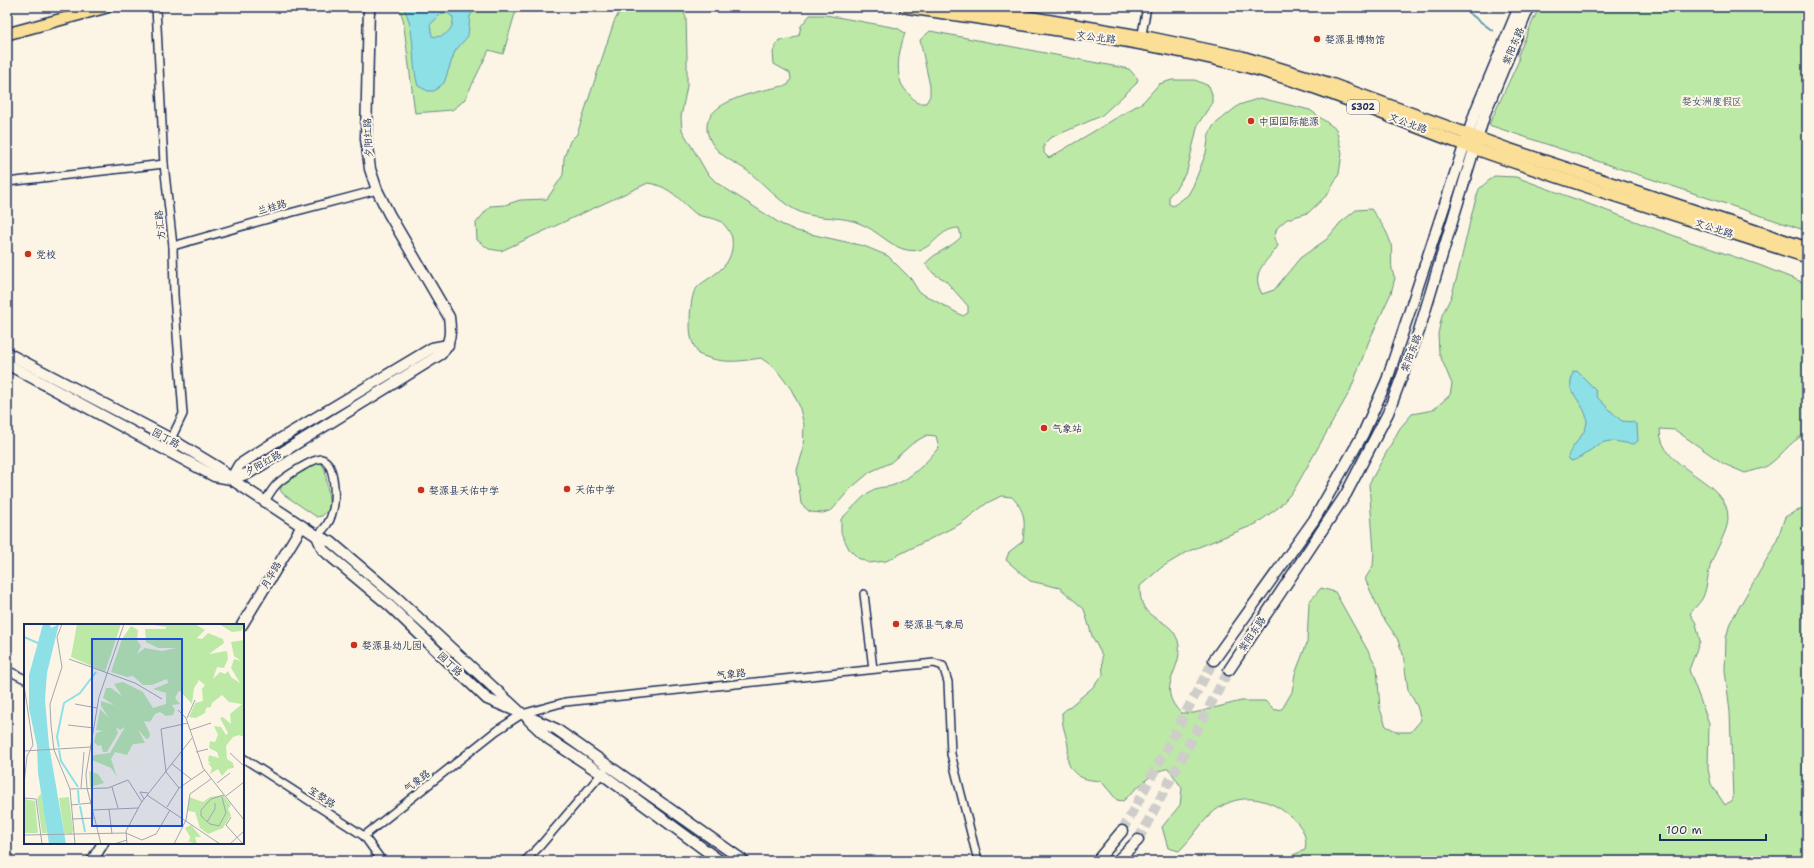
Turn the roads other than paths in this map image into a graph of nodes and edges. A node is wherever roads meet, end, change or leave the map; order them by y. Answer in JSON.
{"nodes":[{"id":1,"x":107,"y":7,"type":"edge"},
{"id":2,"x":156,"y":7,"type":"edge"},
{"id":3,"x":369,"y":7,"type":"edge"},
{"id":4,"x":905,"y":7,"type":"edge"},
{"id":5,"x":970,"y":7,"type":"edge"},
{"id":6,"x":1147,"y":7,"type":"edge"},
{"id":7,"x":1519,"y":7,"type":"edge"},
{"id":8,"x":1530,"y":7,"type":"edge"},
{"id":9,"x":946,"y":10,"type":"edge"},
{"id":10,"x":79,"y":11,"type":"edge"},
{"id":11,"x":7,"y":34,"type":"edge"},
{"id":12,"x":1141,"y":40,"type":"junction"},
{"id":13,"x":1471,"y":141,"type":"junction"},
{"id":14,"x":164,"y":164,"type":"junction"},
{"id":15,"x":7,"y":182,"type":"edge"},
{"id":16,"x":377,"y":190,"type":"junction"},
{"id":17,"x":173,"y":246,"type":"junction"},
{"id":18,"x":1807,"y":248,"type":"edge"},
{"id":19,"x":1807,"y":257,"type":"edge"},
{"id":20,"x":7,"y":353,"type":"edge"},
{"id":21,"x":7,"y":364,"type":"edge"},
{"id":22,"x":171,"y":439,"type":"junction"},
{"id":23,"x":231,"y":479,"type":"junction"},
{"id":24,"x":265,"y":501,"type":"junction"},
{"id":25,"x":302,"y":526,"type":"junction"},
{"id":26,"x":317,"y":536,"type":"junction"},
{"id":27,"x":864,"y":594,"type":"dead end"},
{"id":28,"x":243,"y":624,"type":"edge"},
{"id":29,"x":1214,"y":660,"type":"tunnel mouth"},
{"id":30,"x":873,"y":669,"type":"junction"},
{"id":31,"x":7,"y":670,"type":"edge"},
{"id":32,"x":1229,"y":670,"type":"tunnel mouth"},
{"id":33,"x":24,"y":678,"type":"edge"},
{"id":34,"x":522,"y":714,"type":"junction"},
{"id":35,"x":244,"y":759,"type":"edge"},
{"id":36,"x":605,"y":770,"type":"junction"},
{"id":37,"x":1122,"y":831,"type":"tunnel mouth"},
{"id":38,"x":364,"y":836,"type":"junction"},
{"id":39,"x":1138,"y":840,"type":"tunnel mouth"},
{"id":40,"x":102,"y":844,"type":"edge"},
{"id":41,"x":92,"y":861,"type":"edge"},
{"id":42,"x":382,"y":861,"type":"edge"},
{"id":43,"x":525,"y":861,"type":"edge"},
{"id":44,"x":720,"y":861,"type":"edge"},
{"id":45,"x":744,"y":861,"type":"edge"},
{"id":46,"x":978,"y":861,"type":"edge"},
{"id":47,"x":1097,"y":861,"type":"edge"},
{"id":48,"x":1117,"y":861,"type":"edge"}],
"edges":[{"from":1,"to":10,"type":"main road"},
{"from":2,"to":14,"type":"street","name":"方汇路"},
{"from":3,"to":16,"type":"main road","name":"夕阳红路"},
{"from":4,"to":9,"type":"main road","name":"文公北路","number":"S302"},
{"from":5,"to":12,"type":"main road","name":"文公北路","number":"S302"},
{"from":6,"to":12,"type":"street"},
{"from":7,"to":13,"type":"main road","name":"紫阳东路"},
{"from":8,"to":13,"type":"main road","name":"紫阳东路"},
{"from":9,"to":12,"type":"main road","name":"文公北路","number":"S302"},
{"from":10,"to":11,"type":"main road"},
{"from":12,"to":13,"type":"main road","name":"文公北路","number":"S302"},
{"from":13,"to":18,"type":"main road","name":"文公北路","number":"S302"},
{"from":13,"to":19,"type":"main road","name":"文公北路","number":"S302"},
{"from":13,"to":29,"type":"main road","name":"紫阳东路"},
{"from":13,"to":32,"type":"main road","name":"紫阳东路"},
{"from":14,"to":15,"type":"street"},
{"from":14,"to":17,"type":"street","name":"方汇路"},
{"from":16,"to":17,"type":"street","name":"兰桂路"},
{"from":16,"to":23,"type":"main road","name":"夕阳红路"},
{"from":17,"to":22,"type":"street","name":"方汇路"},
{"from":20,"to":22,"type":"main road","name":"园丁路"},
{"from":21,"to":23,"type":"main road"},
{"from":22,"to":23,"type":"main road","name":"园丁路"},
{"from":23,"to":24,"type":"main road","name":"园丁路"},
{"from":24,"to":25,"type":"main road","name":"园丁路"},
{"from":24,"to":26,"type":"street"},
{"from":25,"to":26,"type":"main road","name":"园丁路"},
{"from":25,"to":28,"type":"main road","name":"月华路"},
{"from":26,"to":34,"type":"main road","name":"园丁路"},
{"from":27,"to":30,"type":"street"},
{"from":30,"to":34,"type":"street","name":"气象路"},
{"from":30,"to":46,"type":"street","name":"气象路"},
{"from":31,"to":33,"type":"street"},
{"from":34,"to":36,"type":"main road","name":"园丁路"},
{"from":34,"to":38,"type":"street","name":"气象路"},
{"from":35,"to":38,"type":"street","name":"宝婺路"},
{"from":36,"to":43,"type":"street"},
{"from":36,"to":44,"type":"main road","name":"园丁路"},
{"from":36,"to":45,"type":"main road","name":"园丁路"},
{"from":37,"to":47,"type":"main road"},
{"from":38,"to":42,"type":"street","name":"宝婺路"},
{"from":39,"to":48,"type":"main road"},
{"from":40,"to":41,"type":"main road"}]}
